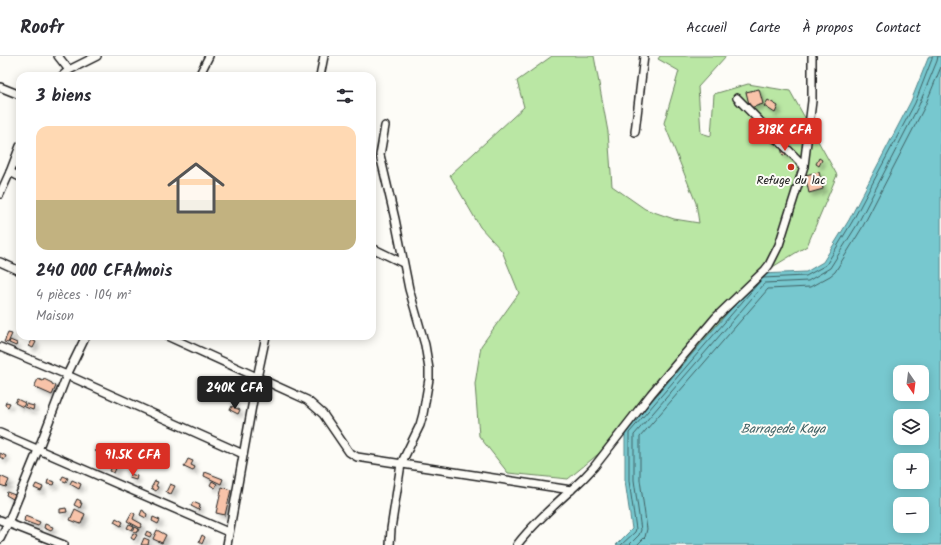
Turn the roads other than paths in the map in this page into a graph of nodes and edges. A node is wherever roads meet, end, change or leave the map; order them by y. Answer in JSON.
{"nodes":[{"id":1,"x":58,"y":56,"type":"edge"},
{"id":2,"x":98,"y":56,"type":"edge"},
{"id":3,"x":209,"y":56,"type":"edge"},
{"id":4,"x":324,"y":56,"type":"edge"},
{"id":5,"x":644,"y":56,"type":"edge"},
{"id":6,"x":812,"y":56,"type":"edge"},
{"id":7,"x":69,"y":70,"type":"junction"},
{"id":8,"x":67,"y":72,"type":"edge"},
{"id":9,"x":201,"y":72,"type":"edge"},
{"id":10,"x":321,"y":72,"type":"edge"},
{"id":11,"x":0,"y":87,"type":"edge"},
{"id":12,"x":16,"y":93,"type":"edge"},
{"id":13,"x":737,"y":98,"type":"dead end"},
{"id":14,"x":385,"y":126,"type":"dead end"},
{"id":15,"x":635,"y":132,"type":"dead end"},
{"id":16,"x":376,"y":152,"type":"edge"},
{"id":17,"x":380,"y":154,"type":"junction"},
{"id":18,"x":16,"y":156,"type":"edge"},
{"id":19,"x":804,"y":166,"type":"junction"},
{"id":20,"x":10,"y":172,"type":"junction"},
{"id":21,"x":16,"y":175,"type":"edge"},
{"id":22,"x":0,"y":194,"type":"edge"},
{"id":23,"x":376,"y":250,"type":"edge"},
{"id":24,"x":0,"y":262,"type":"edge"},
{"id":25,"x":403,"y":262,"type":"junction"},
{"id":26,"x":16,"y":268,"type":"edge"},
{"id":27,"x":84,"y":340,"type":"edge"},
{"id":28,"x":176,"y":340,"type":"edge"},
{"id":29,"x":265,"y":340,"type":"edge"},
{"id":30,"x":0,"y":347,"type":"edge"},
{"id":31,"x":67,"y":375,"type":"junction"},
{"id":32,"x":257,"y":378,"type":"junction"},
{"id":33,"x":0,"y":433,"type":"edge"},
{"id":34,"x":38,"y":450,"type":"junction"},
{"id":35,"x":243,"y":454,"type":"junction"},
{"id":36,"x":402,"y":464,"type":"junction"},
{"id":37,"x":571,"y":490,"type":"junction"},
{"id":38,"x":0,"y":520,"type":"edge"},
{"id":39,"x":8,"y":523,"type":"junction"},
{"id":40,"x":228,"y":532,"type":"junction"},
{"id":41,"x":0,"y":539,"type":"edge"},
{"id":42,"x":64,"y":545,"type":"edge"},
{"id":43,"x":226,"y":545,"type":"edge"},
{"id":44,"x":390,"y":545,"type":"edge"},
{"id":45,"x":517,"y":545,"type":"edge"}],
"edges":[{"from":1,"to":7,"type":"street"},
{"from":2,"to":7,"type":"street"},
{"from":3,"to":9,"type":"street"},
{"from":4,"to":10,"type":"street"},
{"from":5,"to":15,"type":"street"},
{"from":6,"to":19,"type":"street"},
{"from":7,"to":8,"type":"street"},
{"from":11,"to":12,"type":"street"},
{"from":13,"to":19,"type":"street"},
{"from":14,"to":17,"type":"street"},
{"from":16,"to":17,"type":"street"},
{"from":17,"to":25,"type":"street"},
{"from":18,"to":20,"type":"street"},
{"from":19,"to":37,"type":"street"},
{"from":20,"to":21,"type":"street"},
{"from":20,"to":22,"type":"street"},
{"from":23,"to":25,"type":"street"},
{"from":24,"to":26,"type":"street"},
{"from":25,"to":36,"type":"street"},
{"from":27,"to":31,"type":"street"},
{"from":28,"to":32,"type":"street"},
{"from":29,"to":32,"type":"street"},
{"from":30,"to":31,"type":"street"},
{"from":31,"to":34,"type":"street"},
{"from":31,"to":35,"type":"street"},
{"from":32,"to":35,"type":"street"},
{"from":32,"to":36,"type":"street"},
{"from":33,"to":34,"type":"street"},
{"from":34,"to":39,"type":"street"},
{"from":34,"to":40,"type":"street"},
{"from":35,"to":40,"type":"street"},
{"from":36,"to":37,"type":"street"},
{"from":36,"to":44,"type":"street"},
{"from":37,"to":45,"type":"street"},
{"from":38,"to":39,"type":"street"},
{"from":39,"to":41,"type":"street"},
{"from":39,"to":42,"type":"street"},
{"from":40,"to":43,"type":"street"}]}
